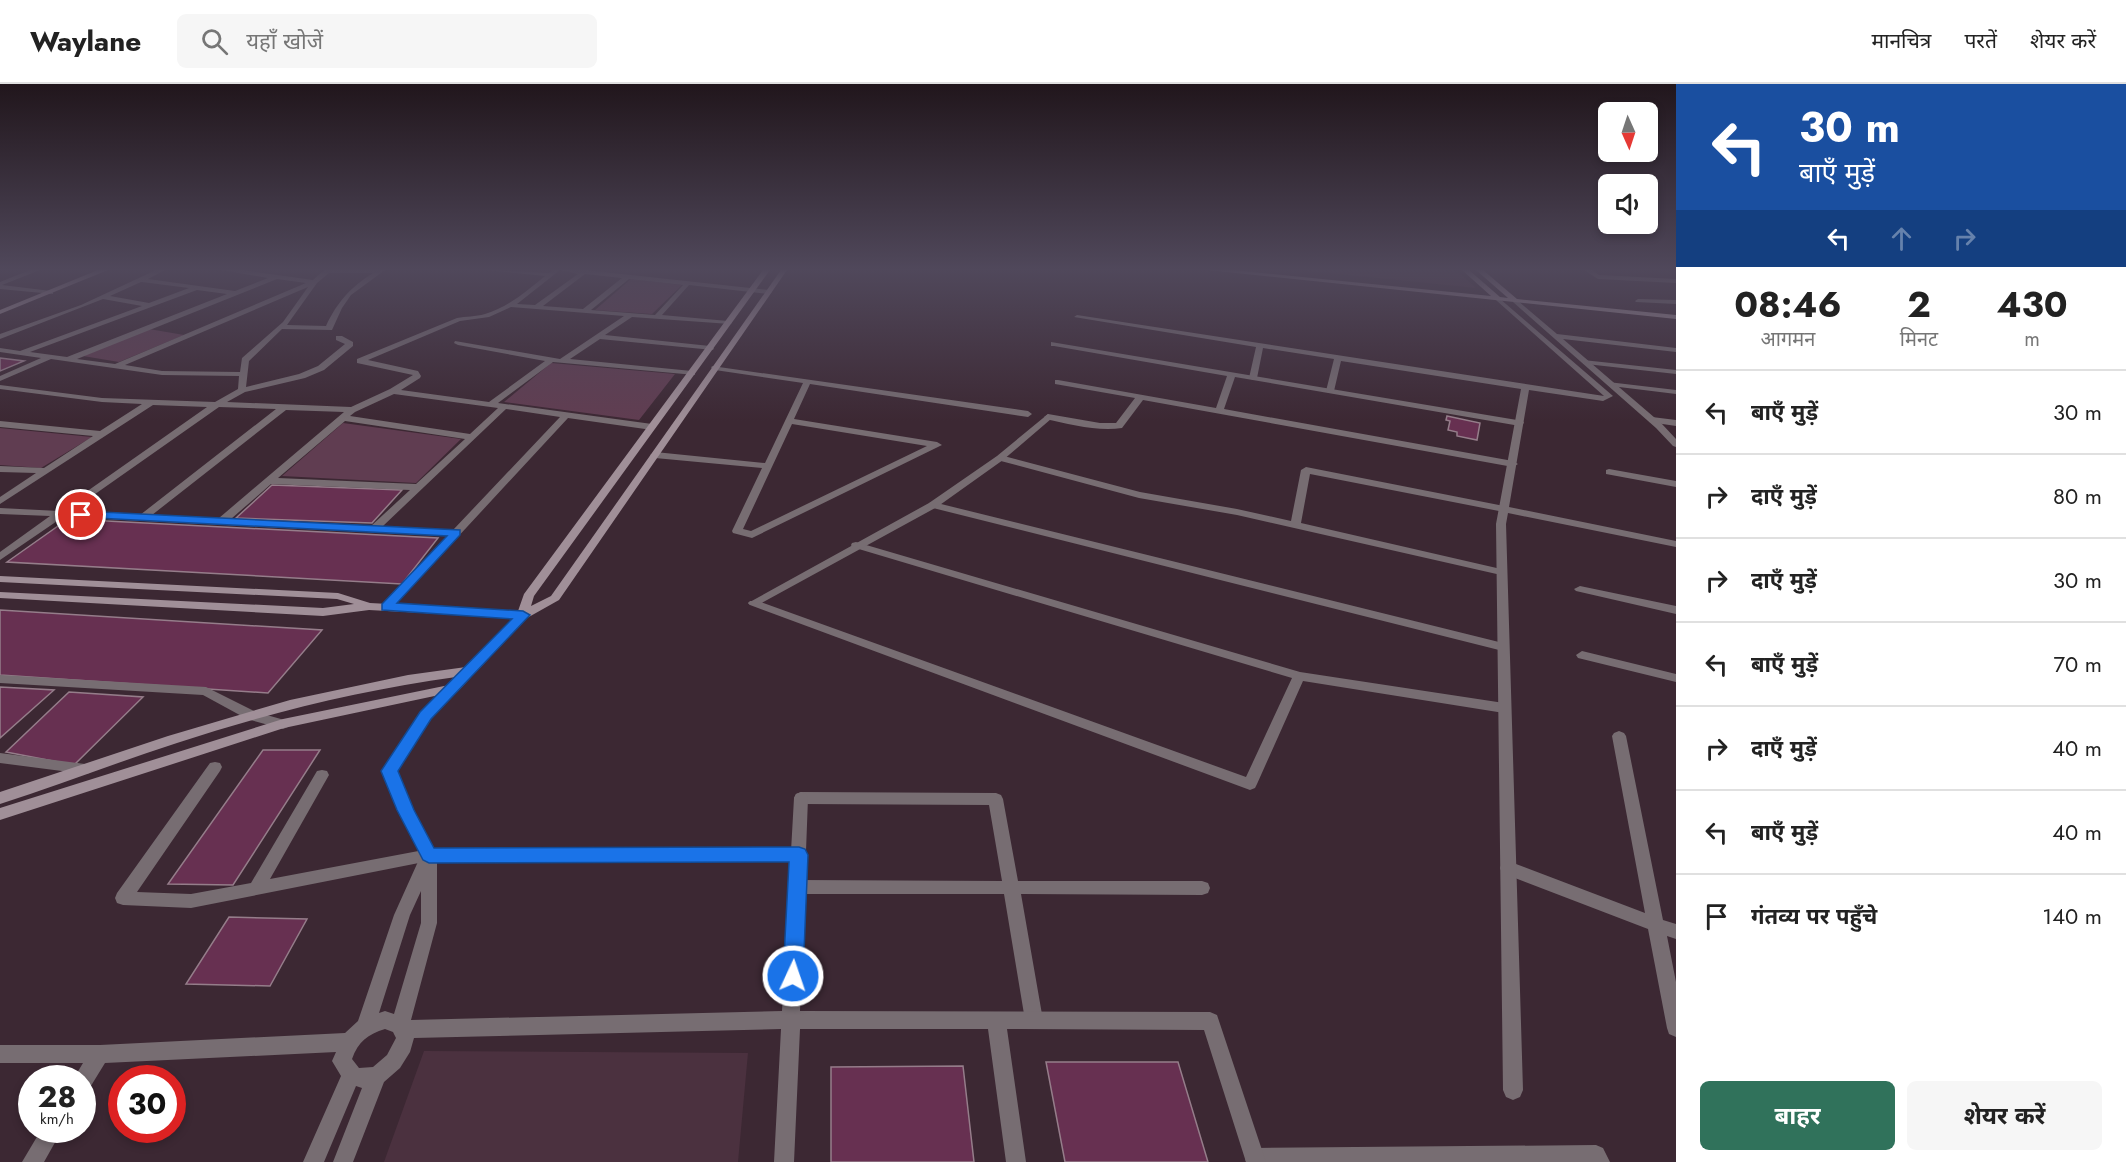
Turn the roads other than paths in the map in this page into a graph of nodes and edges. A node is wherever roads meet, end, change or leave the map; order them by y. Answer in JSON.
{"nodes":[{"id":1,"x":43,"y":320,"type":"edge"},
{"id":2,"x":108,"y":320,"type":"edge"},
{"id":3,"x":166,"y":320,"type":"edge"},
{"id":4,"x":224,"y":320,"type":"edge"},
{"id":5,"x":286,"y":320,"type":"edge"},
{"id":6,"x":332,"y":320,"type":"edge"},
{"id":7,"x":454,"y":320,"type":"edge"},
{"id":8,"x":623,"y":320,"type":"edge"},
{"id":9,"x":696,"y":320,"type":"edge"},
{"id":10,"x":730,"y":320,"type":"edge"},
{"id":11,"x":749,"y":320,"type":"edge"},
{"id":12,"x":1098,"y":320,"type":"edge"},
{"id":13,"x":1522,"y":320,"type":"edge"},
{"id":14,"x":1538,"y":320,"type":"edge"},
{"id":15,"x":728,"y":323,"type":"junction"},
{"id":16,"x":281,"y":327,"type":"junction"},
{"id":17,"x":1556,"y":336,"type":"junction"},
{"id":18,"x":0,"y":337,"type":"edge"},
{"id":19,"x":599,"y":337,"type":"junction"},
{"id":20,"x":339,"y":338,"type":"dead end"},
{"id":21,"x":458,"y":343,"type":"dead end"},
{"id":22,"x":1054,"y":344,"type":"dead end"},
{"id":23,"x":1260,"y":346,"type":"junction"},
{"id":24,"x":0,"y":350,"type":"edge"},
{"id":25,"x":1676,"y":350,"type":"edge"},
{"id":26,"x":707,"y":351,"type":"junction"},
{"id":27,"x":21,"y":352,"type":"junction"},
{"id":28,"x":723,"y":356,"type":"junction"},
{"id":29,"x":51,"y":357,"type":"junction"},
{"id":30,"x":1338,"y":358,"type":"junction"},
{"id":31,"x":68,"y":359,"type":"junction"},
{"id":32,"x":551,"y":360,"type":"junction"},
{"id":33,"x":562,"y":361,"type":"junction"},
{"id":34,"x":1586,"y":362,"type":"junction"},
{"id":35,"x":116,"y":366,"type":"junction"},
{"id":36,"x":715,"y":368,"type":"junction"},
{"id":37,"x":1676,"y":372,"type":"edge"},
{"id":38,"x":692,"y":373,"type":"junction"},
{"id":39,"x":244,"y":374,"type":"junction"},
{"id":40,"x":1232,"y":374,"type":"junction"},
{"id":41,"x":1253,"y":378,"type":"junction"},
{"id":42,"x":0,"y":379,"type":"edge"},
{"id":43,"x":808,"y":381,"type":"junction"},
{"id":44,"x":1058,"y":382,"type":"dead end"},
{"id":45,"x":1611,"y":384,"type":"junction"},
{"id":46,"x":0,"y":387,"type":"edge"},
{"id":47,"x":1525,"y":387,"type":"junction"},
{"id":48,"x":242,"y":390,"type":"junction"},
{"id":49,"x":393,"y":391,"type":"junction"},
{"id":50,"x":1330,"y":391,"type":"junction"},
{"id":51,"x":1676,"y":392,"type":"edge"},
{"id":52,"x":1141,"y":396,"type":"junction"},
{"id":53,"x":151,"y":402,"type":"junction"},
{"id":54,"x":491,"y":404,"type":"junction"},
{"id":55,"x":216,"y":405,"type":"junction"},
{"id":56,"x":505,"y":406,"type":"junction"},
{"id":57,"x":283,"y":408,"type":"junction"},
{"id":58,"x":352,"y":410,"type":"junction"},
{"id":59,"x":1220,"y":410,"type":"junction"},
{"id":60,"x":1028,"y":414,"type":"dead end"},
{"id":61,"x":566,"y":415,"type":"junction"},
{"id":62,"x":343,"y":418,"type":"junction"},
{"id":63,"x":1652,"y":420,"type":"junction"},
{"id":64,"x":789,"y":421,"type":"junction"},
{"id":65,"x":1520,"y":423,"type":"junction"},
{"id":66,"x":1676,"y":423,"type":"edge"},
{"id":67,"x":0,"y":424,"type":"edge"},
{"id":68,"x":652,"y":427,"type":"junction"},
{"id":69,"x":102,"y":434,"type":"junction"},
{"id":70,"x":472,"y":437,"type":"junction"},
{"id":71,"x":1676,"y":444,"type":"edge"},
{"id":72,"x":655,"y":454,"type":"junction"},
{"id":73,"x":999,"y":458,"type":"junction"},
{"id":74,"x":1513,"y":464,"type":"junction"},
{"id":75,"x":768,"y":466,"type":"junction"},
{"id":76,"x":0,"y":469,"type":"edge"},
{"id":77,"x":46,"y":471,"type":"junction"},
{"id":78,"x":1609,"y":472,"type":"dead end"},
{"id":79,"x":268,"y":482,"type":"junction"},
{"id":80,"x":1676,"y":484,"type":"edge"},
{"id":81,"x":419,"y":487,"type":"junction"},
{"id":82,"x":0,"y":501,"type":"edge"},
{"id":83,"x":933,"y":505,"type":"junction"},
{"id":84,"x":1504,"y":509,"type":"junction"},
{"id":85,"x":0,"y":511,"type":"edge"},
{"id":86,"x":61,"y":514,"type":"junction"},
{"id":87,"x":142,"y":518,"type":"junction"},
{"id":88,"x":220,"y":522,"type":"junction"},
{"id":89,"x":1295,"y":525,"type":"junction"},
{"id":90,"x":374,"y":529,"type":"junction"},
{"id":91,"x":456,"y":533,"type":"junction"},
{"id":92,"x":1676,"y":544,"type":"edge"},
{"id":93,"x":856,"y":545,"type":"junction"},
{"id":94,"x":0,"y":557,"type":"edge"},
{"id":95,"x":1501,"y":572,"type":"junction"},
{"id":96,"x":0,"y":579,"type":"edge"},
{"id":97,"x":1580,"y":589,"type":"dead end"},
{"id":98,"x":0,"y":595,"type":"edge"},
{"id":99,"x":369,"y":606,"type":"junction"},
{"id":100,"x":387,"y":607,"type":"junction"},
{"id":101,"x":1676,"y":610,"type":"edge"},
{"id":102,"x":523,"y":615,"type":"junction"},
{"id":103,"x":1503,"y":647,"type":"junction"},
{"id":104,"x":1582,"y":655,"type":"dead end"},
{"id":105,"x":468,"y":671,"type":"junction"},
{"id":106,"x":1299,"y":676,"type":"junction"},
{"id":107,"x":1676,"y":678,"type":"edge"},
{"id":108,"x":0,"y":679,"type":"edge"},
{"id":109,"x":453,"y":688,"type":"junction"},
{"id":110,"x":1504,"y":708,"type":"junction"},
{"id":111,"x":252,"y":716,"type":"junction"},
{"id":112,"x":283,"y":724,"type":"junction"},
{"id":113,"x":1619,"y":736,"type":"dead end"},
{"id":114,"x":0,"y":758,"type":"edge"},
{"id":115,"x":215,"y":767,"type":"dead end"},
{"id":116,"x":85,"y":769,"type":"junction"},
{"id":117,"x":322,"y":775,"type":"dead end"},
{"id":118,"x":0,"y":798,"type":"edge"},
{"id":119,"x":0,"y":814,"type":"edge"},
{"id":120,"x":429,"y":855,"type":"junction"},
{"id":121,"x":799,"y":855,"type":"junction"},
{"id":122,"x":1508,"y":868,"type":"junction"},
{"id":123,"x":797,"y":887,"type":"junction"},
{"id":124,"x":1011,"y":888,"type":"junction"},
{"id":125,"x":1202,"y":888,"type":"dead end"},
{"id":126,"x":255,"y":890,"type":"junction"},
{"id":127,"x":1655,"y":924,"type":"junction"},
{"id":128,"x":1676,"y":932,"type":"edge"},
{"id":129,"x":791,"y":1020,"type":"junction"},
{"id":130,"x":1034,"y":1020,"type":"junction"},
{"id":131,"x":996,"y":1021,"type":"junction"},
{"id":132,"x":366,"y":1026,"type":"junction"},
{"id":133,"x":401,"y":1027,"type":"junction"},
{"id":134,"x":1676,"y":1028,"type":"edge"},
{"id":135,"x":348,"y":1042,"type":"junction"},
{"id":136,"x":0,"y":1054,"type":"edge"},
{"id":137,"x":100,"y":1054,"type":"junction"},
{"id":138,"x":93,"y":1065,"type":"edge"},
{"id":139,"x":377,"y":1074,"type":"junction"},
{"id":140,"x":351,"y":1075,"type":"junction"},
{"id":141,"x":1513,"y":1090,"type":"dead end"},
{"id":142,"x":44,"y":1143,"type":"edge"},
{"id":143,"x":1255,"y":1160,"type":"edge"},
{"id":144,"x":32,"y":1162,"type":"edge"},
{"id":145,"x":313,"y":1162,"type":"edge"},
{"id":146,"x":343,"y":1162,"type":"edge"},
{"id":147,"x":784,"y":1162,"type":"edge"},
{"id":148,"x":1016,"y":1162,"type":"edge"},
{"id":149,"x":1600,"y":1162,"type":"edge"}],
"edges":[{"from":1,"to":18,"type":"street"},
{"from":2,"to":27,"type":"street"},
{"from":3,"to":31,"type":"street"},
{"from":4,"to":35,"type":"street"},
{"from":5,"to":16,"type":"street"},
{"from":6,"to":16,"type":"street"},
{"from":7,"to":49,"type":"street"},
{"from":8,"to":19,"type":"street"},
{"from":9,"to":15,"type":"street"},
{"from":10,"to":15,"type":"street"},
{"from":11,"to":28,"type":"street"},
{"from":12,"to":23,"type":"street"},
{"from":13,"to":47,"type":"street"},
{"from":14,"to":17,"type":"street"},
{"from":15,"to":26,"type":"street"},
{"from":16,"to":39,"type":"street"},
{"from":17,"to":25,"type":"street"},
{"from":17,"to":34,"type":"street"},
{"from":19,"to":26,"type":"street"},
{"from":19,"to":33,"type":"street"},
{"from":20,"to":48,"type":"street"},
{"from":21,"to":32,"type":"street"},
{"from":22,"to":40,"type":"street"},
{"from":23,"to":30,"type":"street"},
{"from":23,"to":41,"type":"street"},
{"from":24,"to":27,"type":"street"},
{"from":26,"to":28,"type":"street"},
{"from":26,"to":38,"type":"street"},
{"from":27,"to":29,"type":"street"},
{"from":28,"to":36,"type":"street"},
{"from":29,"to":31,"type":"street"},
{"from":29,"to":42,"type":"street"},
{"from":30,"to":47,"type":"street"},
{"from":30,"to":50,"type":"street"},
{"from":31,"to":35,"type":"street"},
{"from":32,"to":33,"type":"street"},
{"from":32,"to":54,"type":"street"},
{"from":33,"to":38,"type":"street"},
{"from":34,"to":37,"type":"street"},
{"from":34,"to":45,"type":"street"},
{"from":35,"to":39,"type":"street"},
{"from":36,"to":43,"type":"street"},
{"from":36,"to":72,"type":"street"},
{"from":38,"to":68,"type":"street"},
{"from":39,"to":48,"type":"street"},
{"from":40,"to":41,"type":"street"},
{"from":40,"to":59,"type":"street"},
{"from":41,"to":50,"type":"street"},
{"from":43,"to":60,"type":"street"},
{"from":43,"to":64,"type":"street"},
{"from":44,"to":52,"type":"street"},
{"from":45,"to":51,"type":"street"},
{"from":45,"to":63,"type":"street"},
{"from":46,"to":53,"type":"street"},
{"from":47,"to":65,"type":"street"},
{"from":48,"to":55,"type":"street"},
{"from":49,"to":54,"type":"street"},
{"from":49,"to":58,"type":"street"},
{"from":50,"to":65,"type":"street"},
{"from":52,"to":59,"type":"street"},
{"from":52,"to":73,"type":"street"},
{"from":53,"to":55,"type":"street"},
{"from":53,"to":69,"type":"street"},
{"from":54,"to":56,"type":"street"},
{"from":55,"to":57,"type":"street"},
{"from":55,"to":86,"type":"street"},
{"from":56,"to":61,"type":"street"},
{"from":56,"to":70,"type":"street"},
{"from":57,"to":58,"type":"street"},
{"from":57,"to":87,"type":"street"},
{"from":58,"to":62,"type":"street"},
{"from":59,"to":74,"type":"street"},
{"from":61,"to":68,"type":"street"},
{"from":61,"to":91,"type":"street"},
{"from":62,"to":70,"type":"street"},
{"from":62,"to":79,"type":"street"},
{"from":63,"to":66,"type":"street"},
{"from":63,"to":71,"type":"street"},
{"from":64,"to":75,"type":"street"},
{"from":64,"to":75,"type":"street"},
{"from":65,"to":74,"type":"street"},
{"from":67,"to":69,"type":"street"},
{"from":68,"to":102,"type":"street"},
{"from":69,"to":77,"type":"street"},
{"from":70,"to":81,"type":"street"},
{"from":72,"to":75,"type":"street"},
{"from":72,"to":102,"type":"street"},
{"from":73,"to":83,"type":"street"},
{"from":73,"to":89,"type":"street"},
{"from":74,"to":84,"type":"street"},
{"from":76,"to":77,"type":"street"},
{"from":77,"to":82,"type":"street"},
{"from":78,"to":80,"type":"street"},
{"from":79,"to":81,"type":"street"},
{"from":79,"to":88,"type":"street"},
{"from":81,"to":90,"type":"street"},
{"from":83,"to":93,"type":"street"},
{"from":83,"to":103,"type":"street"},
{"from":84,"to":89,"type":"street"},
{"from":84,"to":92,"type":"street"},
{"from":84,"to":95,"type":"street"},
{"from":85,"to":86,"type":"street"},
{"from":86,"to":87,"type":"street"},
{"from":86,"to":94,"type":"street"},
{"from":87,"to":88,"type":"street"},
{"from":88,"to":90,"type":"street"},
{"from":89,"to":95,"type":"street"},
{"from":90,"to":91,"type":"street"},
{"from":91,"to":100,"type":"street"},
{"from":93,"to":106,"type":"street"},
{"from":93,"to":106,"type":"street"},
{"from":95,"to":103,"type":"street"},
{"from":96,"to":99,"type":"street"},
{"from":97,"to":101,"type":"street"},
{"from":98,"to":99,"type":"street"},
{"from":99,"to":100,"type":"street"},
{"from":100,"to":102,"type":"street"},
{"from":102,"to":105,"type":"street"},
{"from":103,"to":110,"type":"street"},
{"from":104,"to":107,"type":"street"},
{"from":105,"to":109,"type":"street"},
{"from":105,"to":111,"type":"street"},
{"from":106,"to":110,"type":"street"},
{"from":108,"to":111,"type":"street"},
{"from":109,"to":112,"type":"street"},
{"from":109,"to":120,"type":"street"},
{"from":110,"to":122,"type":"street"},
{"from":111,"to":112,"type":"street"},
{"from":111,"to":116,"type":"street"},
{"from":112,"to":119,"type":"street"},
{"from":113,"to":127,"type":"street"},
{"from":114,"to":116,"type":"street"},
{"from":115,"to":126,"type":"street"},
{"from":116,"to":118,"type":"street"},
{"from":117,"to":126,"type":"street"},
{"from":120,"to":121,"type":"street"},
{"from":120,"to":126,"type":"street"},
{"from":120,"to":132,"type":"street"},
{"from":120,"to":133,"type":"street"},
{"from":121,"to":123,"type":"street"},
{"from":121,"to":124,"type":"street"},
{"from":122,"to":127,"type":"street"},
{"from":122,"to":141,"type":"street"},
{"from":123,"to":124,"type":"street"},
{"from":123,"to":129,"type":"street"},
{"from":124,"to":125,"type":"street"},
{"from":124,"to":130,"type":"street"},
{"from":127,"to":128,"type":"street"},
{"from":127,"to":134,"type":"street"},
{"from":129,"to":131,"type":"street"},
{"from":129,"to":133,"type":"street"},
{"from":129,"to":147,"type":"street"},
{"from":130,"to":131,"type":"street"},
{"from":130,"to":143,"type":"street"},
{"from":131,"to":148,"type":"street"},
{"from":132,"to":133,"type":"street"},
{"from":132,"to":135,"type":"street"},
{"from":133,"to":139,"type":"street"},
{"from":135,"to":137,"type":"street"},
{"from":135,"to":140,"type":"street"},
{"from":136,"to":137,"type":"street"},
{"from":137,"to":138,"type":"street"},
{"from":139,"to":140,"type":"street"},
{"from":139,"to":146,"type":"street"},
{"from":140,"to":145,"type":"street"},
{"from":142,"to":144,"type":"street"},
{"from":143,"to":149,"type":"street"}]}
